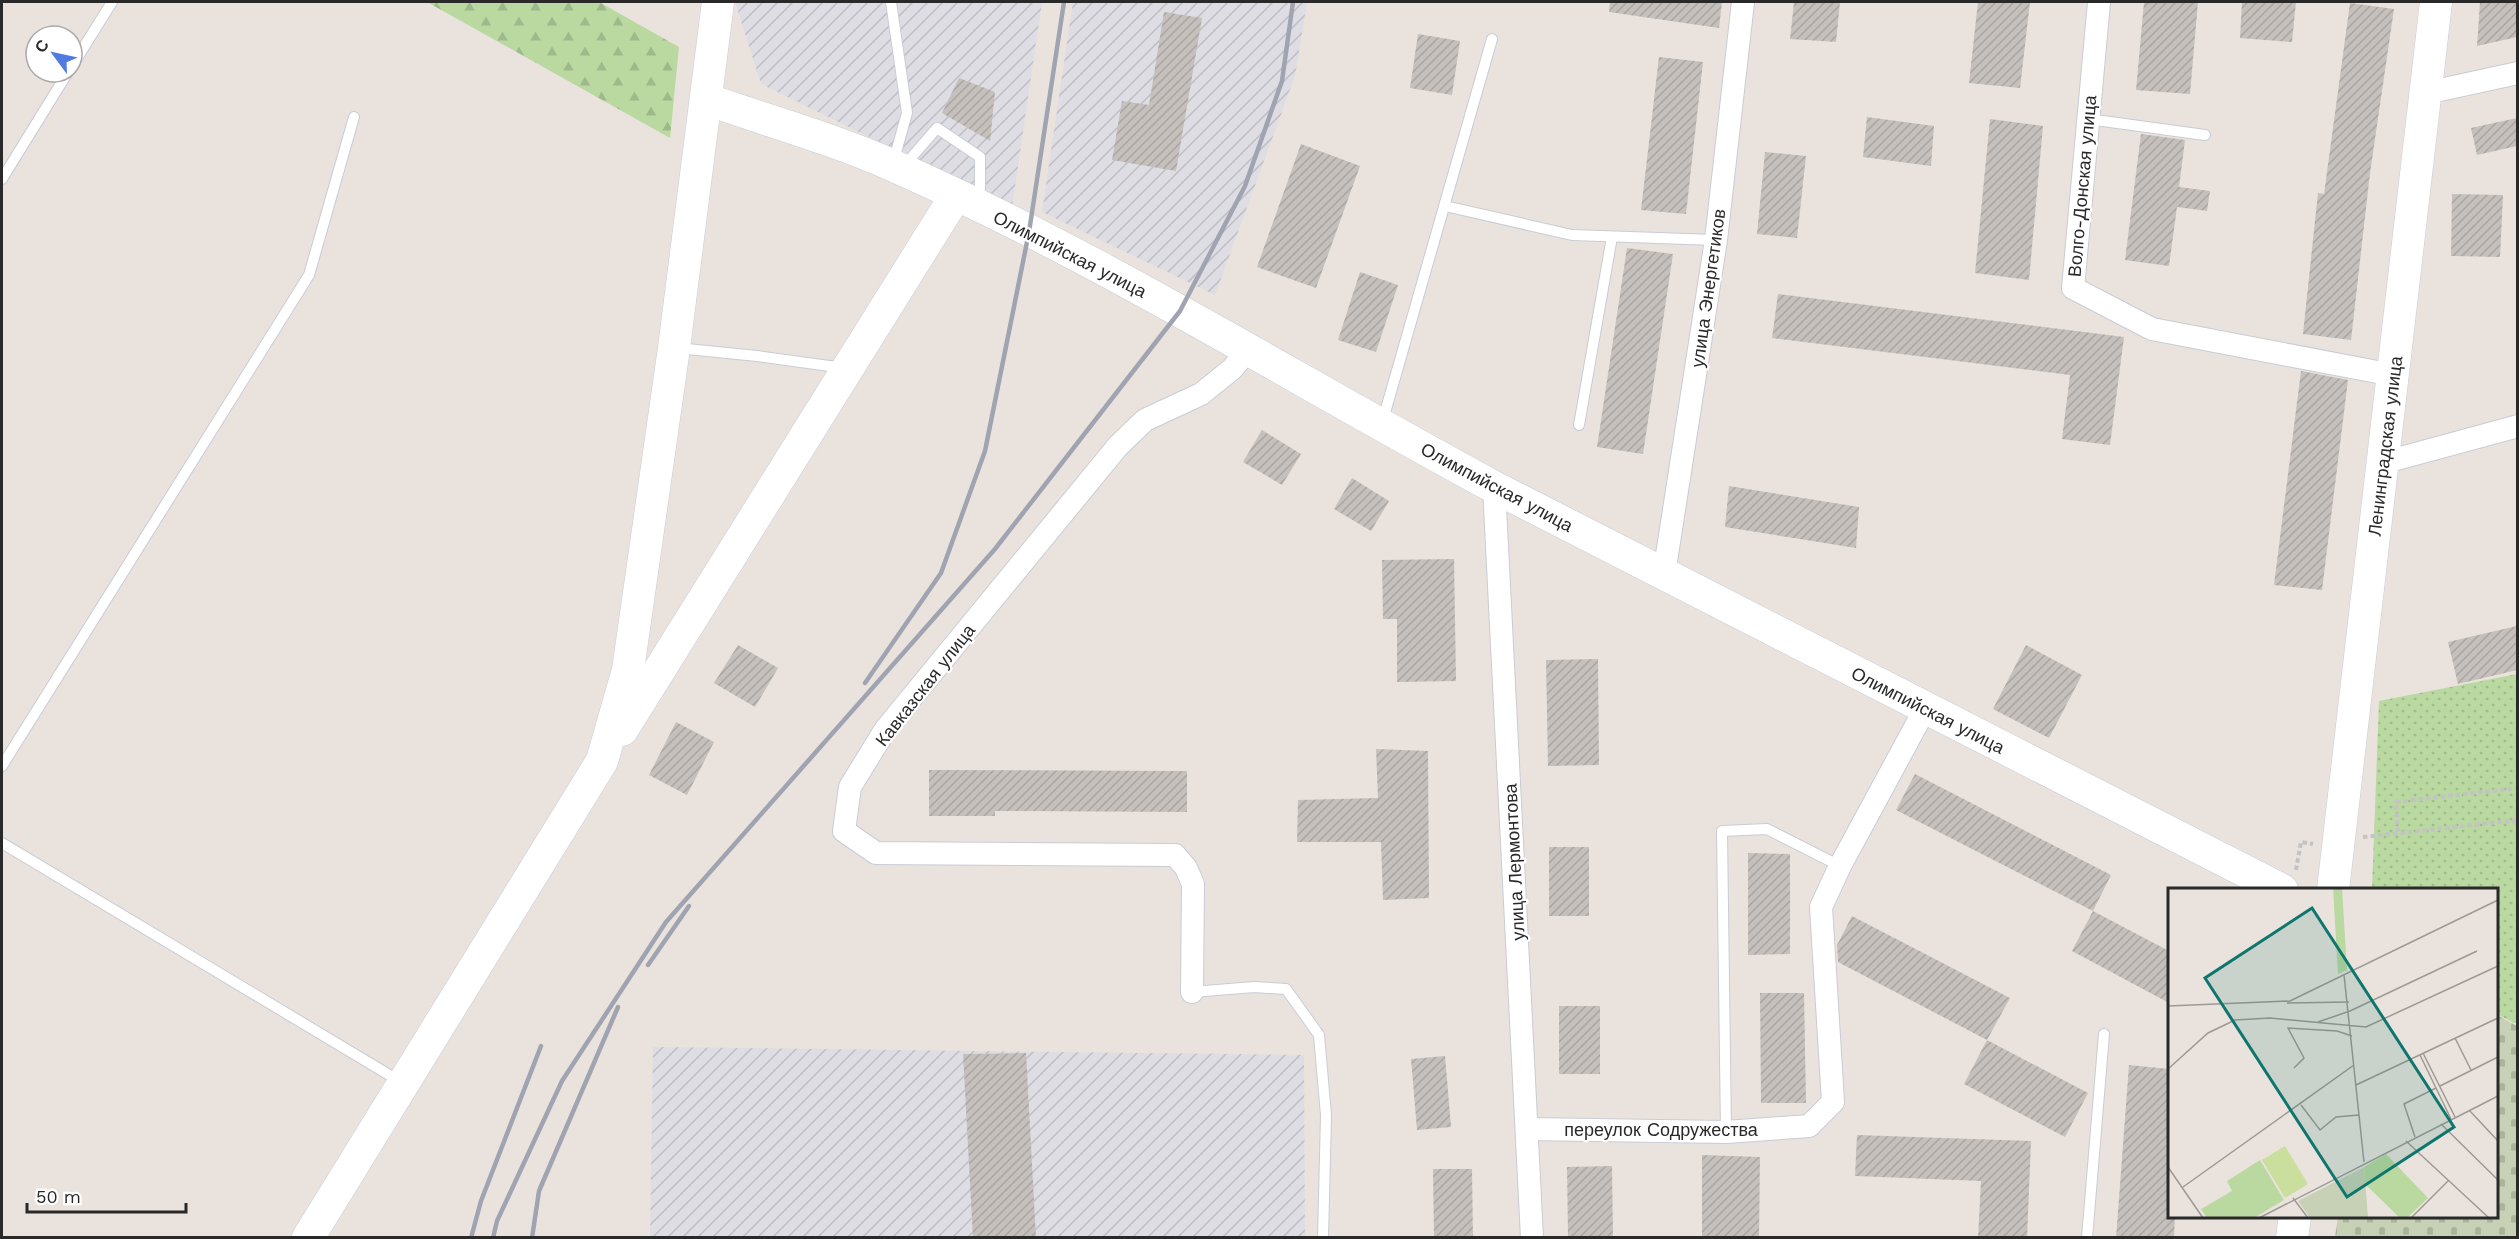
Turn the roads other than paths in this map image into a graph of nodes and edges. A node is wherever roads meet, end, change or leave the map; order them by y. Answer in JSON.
{"nodes":[{"id":1,"x":112,"y":2,"type":"edge"},
{"id":2,"x":718,"y":2,"type":"edge"},
{"id":3,"x":891,"y":2,"type":"edge"},
{"id":4,"x":1743,"y":2,"type":"edge"},
{"id":5,"x":2099,"y":2,"type":"edge"},
{"id":6,"x":2436,"y":2,"type":"edge"},
{"id":7,"x":1492,"y":39,"type":"dead end"},
{"id":8,"x":84,"y":47,"type":"edge"},
{"id":9,"x":2517,"y":73,"type":"edge"},
{"id":10,"x":61,"y":84,"type":"edge"},
{"id":11,"x":2426,"y":93,"type":"junction"},
{"id":12,"x":706,"y":99,"type":"junction"},
{"id":13,"x":354,"y":117,"type":"dead end"},
{"id":14,"x":2088,"y":119,"type":"junction"},
{"id":15,"x":2205,"y":135,"type":"dead end"},
{"id":16,"x":897,"y":167,"type":"junction"},
{"id":17,"x":2,"y":179,"type":"edge"},
{"id":18,"x":968,"y":201,"type":"junction"},
{"id":19,"x":1445,"y":206,"type":"junction"},
{"id":20,"x":1612,"y":237,"type":"junction"},
{"id":21,"x":1716,"y":240,"type":"junction"},
{"id":22,"x":674,"y":348,"type":"junction"},
{"id":23,"x":1248,"y":350,"type":"junction"},
{"id":24,"x":849,"y":369,"type":"junction"},
{"id":25,"x":2393,"y":375,"type":"junction"},
{"id":26,"x":1578,"y":425,"type":"dead end"},
{"id":27,"x":1381,"y":426,"type":"junction"},
{"id":28,"x":2517,"y":426,"type":"edge"},
{"id":29,"x":2382,"y":463,"type":"junction"},
{"id":30,"x":1494,"y":487,"type":"junction"},
{"id":31,"x":1664,"y":574,"type":"junction"},
{"id":32,"x":1925,"y":709,"type":"junction"},
{"id":33,"x":602,"y":761,"type":"junction"},
{"id":34,"x":2,"y":766,"type":"edge"},
{"id":35,"x":2,"y":843,"type":"edge"},
{"id":36,"x":1840,"y":866,"type":"junction"},
{"id":37,"x":2289,"y":884,"type":"edge"},
{"id":38,"x":2333,"y":888,"type":"edge"},
{"id":39,"x":1192,"y":992,"type":"joint"},
{"id":40,"x":2104,"y":1034,"type":"dead end"},
{"id":41,"x":404,"y":1083,"type":"junction"},
{"id":42,"x":1528,"y":1129,"type":"junction"},
{"id":43,"x":1726,"y":1132,"type":"junction"},
{"id":44,"x":2295,"y":1218,"type":"edge"},
{"id":45,"x":308,"y":1238,"type":"edge"},
{"id":46,"x":1323,"y":1238,"type":"edge"},
{"id":47,"x":1532,"y":1238,"type":"edge"},
{"id":48,"x":2087,"y":1238,"type":"edge"},
{"id":49,"x":2292,"y":1238,"type":"edge"}],
"edges":[{"from":1,"to":8,"type":"lane"},
{"from":2,"to":12,"type":"street"},
{"from":3,"to":16,"type":"lane"},
{"from":4,"to":21,"type":"street","name":"улица Энергетиков"},
{"from":5,"to":14,"type":"street","name":"Волго-Донская улица"},
{"from":6,"to":11,"type":"street","name":"Ленинградская улица"},
{"from":7,"to":19,"type":"lane"},
{"from":9,"to":11,"type":"street"},
{"from":10,"to":17,"type":"lane"},
{"from":11,"to":25,"type":"street","name":"Ленинградская улица"},
{"from":12,"to":16,"type":"street","name":"Олимпийская улица"},
{"from":12,"to":22,"type":"street"},
{"from":13,"to":34,"type":"lane"},
{"from":14,"to":15,"type":"lane"},
{"from":14,"to":25,"type":"street","name":"Волго-Донская улица"},
{"from":16,"to":18,"type":"street","name":"Олимпийская улица"},
{"from":16,"to":18,"type":"lane"},
{"from":18,"to":23,"type":"street","name":"Олимпийская улица"},
{"from":18,"to":24,"type":"street"},
{"from":19,"to":20,"type":"lane"},
{"from":19,"to":27,"type":"lane"},
{"from":20,"to":21,"type":"lane"},
{"from":20,"to":26,"type":"lane"},
{"from":21,"to":31,"type":"street","name":"улица Энергетиков"},
{"from":22,"to":24,"type":"lane"},
{"from":22,"to":33,"type":"street"},
{"from":23,"to":27,"type":"street","name":"Олимпийская улица"},
{"from":23,"to":39,"type":"street","name":"Кавказская улица"},
{"from":24,"to":33,"type":"street"},
{"from":25,"to":29,"type":"street","name":"Ленинградская улица"},
{"from":27,"to":30,"type":"street","name":"Олимпийская улица"},
{"from":28,"to":29,"type":"street"},
{"from":29,"to":38,"type":"street","name":"Ленинградская улица"},
{"from":30,"to":31,"type":"street","name":"Олимпийская улица"},
{"from":30,"to":42,"type":"street","name":"улица Лермонтова"},
{"from":31,"to":32,"type":"street","name":"Олимпийская улица"},
{"from":32,"to":36,"type":"street","name":"переулок Содружества"},
{"from":32,"to":37,"type":"street","name":"Олимпийская улица"},
{"from":33,"to":41,"type":"street"},
{"from":35,"to":41,"type":"lane"},
{"from":36,"to":43,"type":"street","name":"переулок Содружества"},
{"from":36,"to":43,"type":"lane"},
{"from":39,"to":46,"type":"lane"},
{"from":40,"to":48,"type":"lane"},
{"from":41,"to":45,"type":"street"},
{"from":42,"to":43,"type":"street","name":"переулок Содружества"},
{"from":42,"to":47,"type":"street","name":"улица Лермонтова"},
{"from":44,"to":49,"type":"street"}]}
